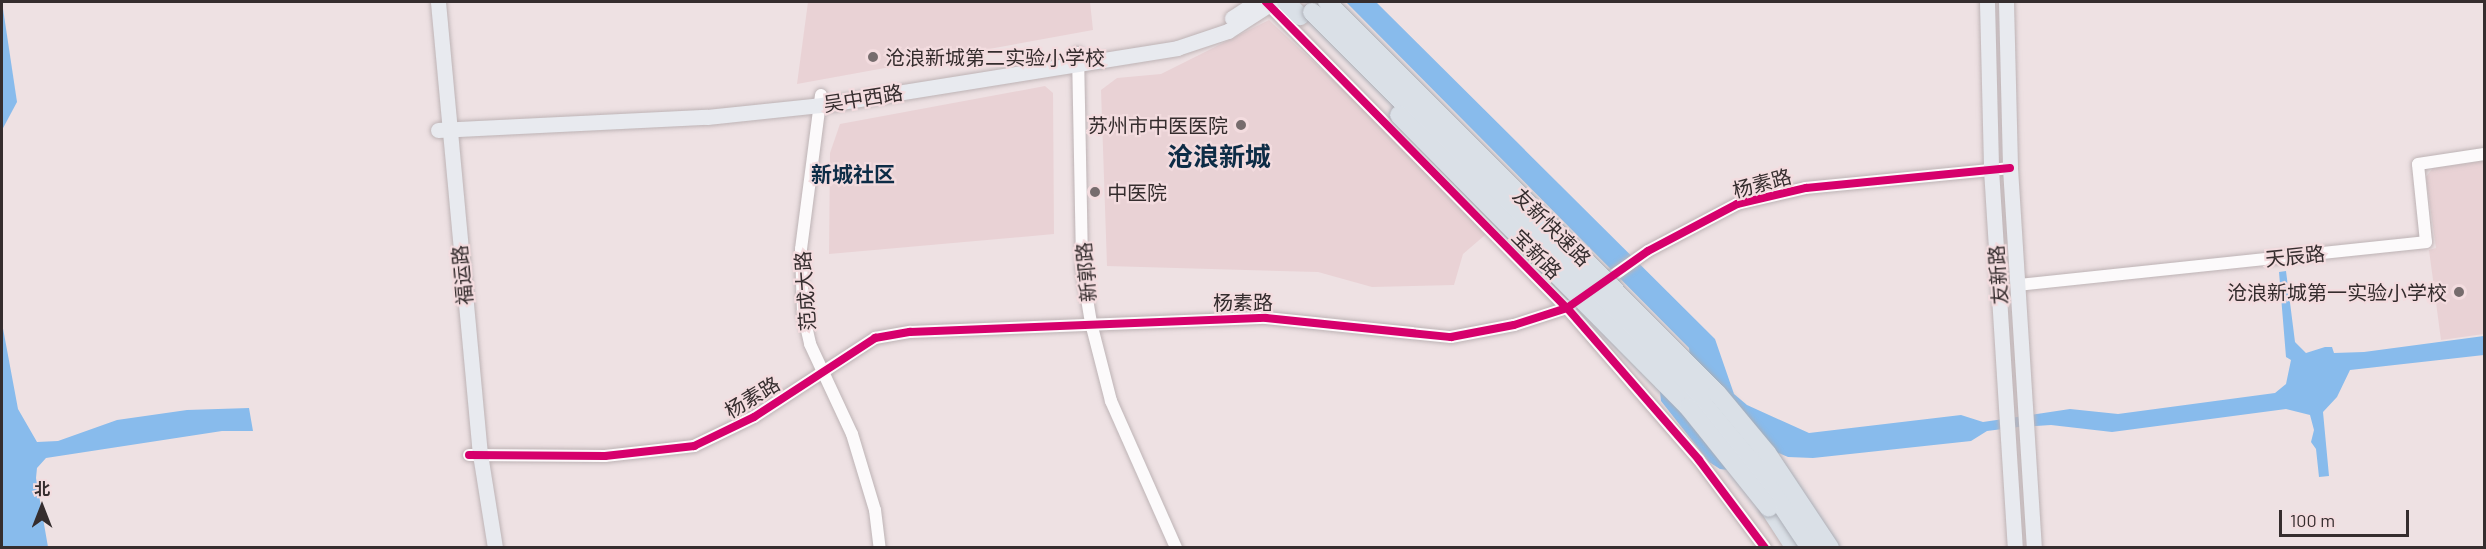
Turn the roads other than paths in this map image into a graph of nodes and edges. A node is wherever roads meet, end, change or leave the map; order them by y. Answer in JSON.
{"nodes":[{"id":1,"x":427,"y":2,"type":"edge"},
{"id":2,"x":438,"y":2,"type":"edge"},
{"id":3,"x":1270,"y":2,"type":"edge"},
{"id":4,"x":1987,"y":2,"type":"edge"},
{"id":5,"x":2006,"y":2,"type":"edge"},
{"id":6,"x":1314,"y":5,"type":"edge"},
{"id":7,"x":1079,"y":58,"type":"junction"},
{"id":8,"x":821,"y":100,"type":"junction"},
{"id":9,"x":443,"y":124,"type":"junction"},
{"id":10,"x":2484,"y":154,"type":"edge"},
{"id":11,"x":2010,"y":168,"type":"junction"},
{"id":12,"x":1991,"y":169,"type":"junction"},
{"id":13,"x":2018,"y":285,"type":"junction"},
{"id":14,"x":1567,"y":308,"type":"junction"},
{"id":15,"x":1091,"y":323,"type":"junction"},
{"id":16,"x":822,"y":371,"type":"junction"},
{"id":17,"x":475,"y":455,"type":"junction"},
{"id":18,"x":484,"y":548,"type":"edge"},
{"id":19,"x":495,"y":548,"type":"edge"},
{"id":20,"x":880,"y":548,"type":"edge"},
{"id":21,"x":1176,"y":548,"type":"edge"},
{"id":22,"x":1764,"y":548,"type":"edge"},
{"id":23,"x":1795,"y":548,"type":"edge"},
{"id":24,"x":1810,"y":548,"type":"edge"},
{"id":25,"x":1830,"y":548,"type":"edge"},
{"id":26,"x":2015,"y":548,"type":"edge"},
{"id":27,"x":2034,"y":548,"type":"edge"}],
"edges":[{"from":1,"to":9,"type":"main road","name":"福运路"},
{"from":2,"to":9,"type":"main road","name":"福运路"},
{"from":3,"to":7,"type":"main road","name":"吴中西路"},
{"from":3,"to":14,"type":"street","name":"宝新路"},
{"from":3,"to":23,"type":"highway","bridge":true},
{"from":4,"to":12,"type":"main road","name":"友新路"},
{"from":5,"to":11,"type":"main road","name":"友新路"},
{"from":6,"to":24,"type":"highway","name":"友新快速路","bridge":true},
{"from":6,"to":25,"type":"highway","name":"友新快速路","bridge":true},
{"from":7,"to":8,"type":"main road","name":"吴中西路"},
{"from":7,"to":15,"type":"street","name":"新郭路"},
{"from":8,"to":9,"type":"main road","name":"吴中西路"},
{"from":8,"to":16,"type":"street","name":"范成大路"},
{"from":9,"to":17,"type":"main road","name":"福运路"},
{"from":10,"to":13,"type":"street","name":"天辰路"},
{"from":11,"to":12,"type":"street","name":"杨素路"},
{"from":11,"to":13,"type":"main road","name":"友新路"},
{"from":12,"to":14,"type":"street","name":"杨素路"},
{"from":12,"to":26,"type":"main road","name":"友新路"},
{"from":13,"to":27,"type":"main road","name":"友新路"},
{"from":14,"to":15,"type":"street","name":"杨素路"},
{"from":14,"to":22,"type":"street","name":"宝新路"},
{"from":15,"to":16,"type":"street","name":"杨素路"},
{"from":15,"to":21,"type":"street","name":"新郭路"},
{"from":16,"to":17,"type":"street","name":"杨素路"},
{"from":16,"to":20,"type":"street","name":"范成大路"},
{"from":17,"to":18,"type":"main road","name":"福运路"},
{"from":17,"to":19,"type":"main road","name":"福运路"}]}
